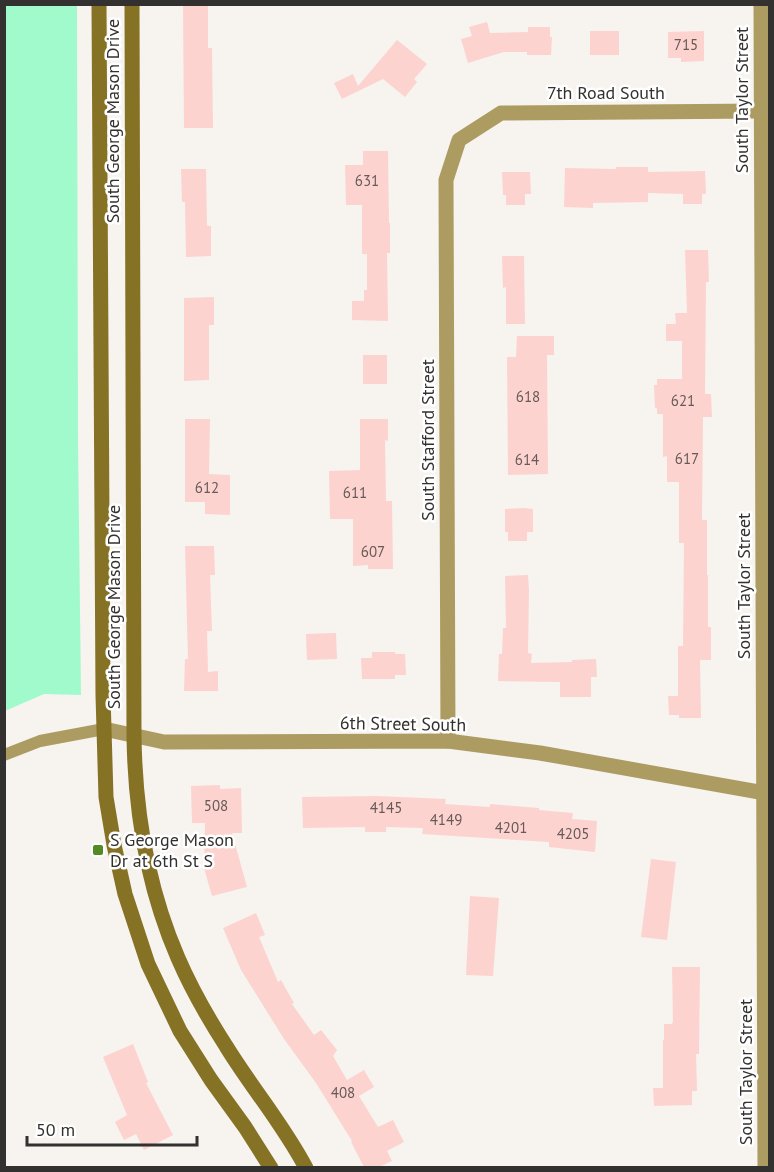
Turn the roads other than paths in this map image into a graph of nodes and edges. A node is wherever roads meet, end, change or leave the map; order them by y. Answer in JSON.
{"nodes":[{"id":1,"x":99,"y":4,"type":"edge"},
{"id":2,"x":132,"y":4,"type":"edge"},
{"id":3,"x":761,"y":4,"type":"edge"},
{"id":4,"x":761,"y":111,"type":"junction"},
{"id":5,"x":459,"y":140,"type":"joint"},
{"id":6,"x":104,"y":729,"type":"junction"},
{"id":7,"x":134,"y":736,"type":"junction"},
{"id":8,"x":448,"y":741,"type":"junction"},
{"id":9,"x":4,"y":755,"type":"edge"},
{"id":10,"x":767,"y":794,"type":"edge"},
{"id":11,"x":271,"y":1167,"type":"edge"},
{"id":12,"x":306,"y":1167,"type":"edge"},
{"id":13,"x":765,"y":1167,"type":"edge"}],
"edges":[{"from":1,"to":6,"type":"main road","name":"South George Mason Drive"},
{"from":2,"to":7,"type":"main road","name":"South George Mason Drive"},
{"from":3,"to":4,"type":"street","name":"South Taylor Street"},
{"from":4,"to":5,"type":"street","name":"7th Road South"},
{"from":4,"to":10,"type":"street","name":"South Taylor Street"},
{"from":5,"to":8,"type":"street","name":"South Stafford Street"},
{"from":6,"to":7,"type":"street","name":"6th Street South"},
{"from":6,"to":9,"type":"lane"},
{"from":6,"to":11,"type":"main road","name":"South George Mason Drive"},
{"from":7,"to":8,"type":"street","name":"6th Street South"},
{"from":7,"to":12,"type":"main road","name":"South George Mason Drive"},
{"from":8,"to":10,"type":"street","name":"6th Street South"},
{"from":10,"to":13,"type":"street","name":"South Taylor Street"}]}
